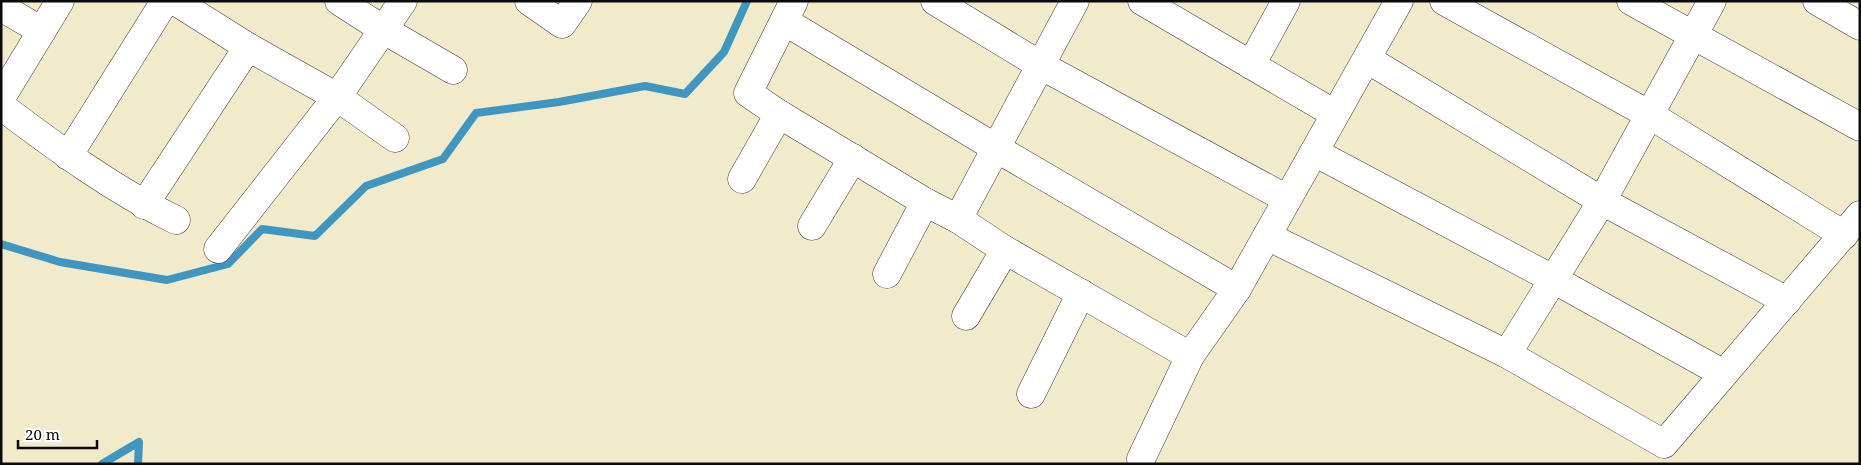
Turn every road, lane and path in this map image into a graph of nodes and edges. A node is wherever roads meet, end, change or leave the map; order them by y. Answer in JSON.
{"nodes":[{"id":1,"x":60,"y":1,"type":"edge"},
{"id":2,"x":165,"y":1,"type":"edge"},
{"id":3,"x":175,"y":1,"type":"edge"},
{"id":4,"x":340,"y":1,"type":"edge"},
{"id":5,"x":403,"y":1,"type":"edge"},
{"id":6,"x":528,"y":1,"type":"edge"},
{"id":7,"x":578,"y":1,"type":"edge"},
{"id":8,"x":935,"y":1,"type":"edge"},
{"id":9,"x":1075,"y":1,"type":"edge"},
{"id":10,"x":1142,"y":1,"type":"edge"},
{"id":11,"x":1286,"y":1,"type":"edge"},
{"id":12,"x":1399,"y":1,"type":"edge"},
{"id":13,"x":1444,"y":1,"type":"edge"},
{"id":14,"x":1631,"y":1,"type":"edge"},
{"id":15,"x":1712,"y":1,"type":"edge"},
{"id":16,"x":1817,"y":1,"type":"edge"},
{"id":17,"x":1,"y":6,"type":"edge"},
{"id":18,"x":789,"y":11,"type":"edge"},
{"id":19,"x":1180,"y":11,"type":"edge"},
{"id":20,"x":1860,"y":26,"type":"edge"},
{"id":21,"x":384,"y":30,"type":"junction"},
{"id":22,"x":42,"y":31,"type":"junction"},
{"id":23,"x":1693,"y":35,"type":"junction"},
{"id":24,"x":248,"y":47,"type":"junction"},
{"id":25,"x":1367,"y":59,"type":"junction"},
{"id":26,"x":1040,"y":65,"type":"junction"},
{"id":27,"x":1251,"y":65,"type":"junction"},
{"id":28,"x":453,"y":70,"type":"dead end"},
{"id":29,"x":1,"y":98,"type":"edge"},
{"id":30,"x":337,"y":98,"type":"junction"},
{"id":31,"x":1,"y":106,"type":"edge"},
{"id":32,"x":779,"y":114,"type":"junction"},
{"id":33,"x":1335,"y":114,"type":"junction"},
{"id":34,"x":1650,"y":115,"type":"junction"},
{"id":35,"x":1860,"y":127,"type":"edge"},
{"id":36,"x":395,"y":138,"type":"dead end"},
{"id":37,"x":996,"y":148,"type":"junction"},
{"id":38,"x":1314,"y":152,"type":"junction"},
{"id":39,"x":68,"y":156,"type":"junction"},
{"id":40,"x":853,"y":158,"type":"junction"},
{"id":41,"x":742,"y":178,"type":"dead end"},
{"id":42,"x":1287,"y":199,"type":"junction"},
{"id":43,"x":1602,"y":201,"type":"junction"},
{"id":44,"x":925,"y":202,"type":"junction"},
{"id":45,"x":144,"y":205,"type":"junction"},
{"id":46,"x":958,"y":219,"type":"junction"},
{"id":47,"x":176,"y":220,"type":"dead end"},
{"id":48,"x":1852,"y":225,"type":"edge"},
{"id":49,"x":812,"y":226,"type":"dead end"},
{"id":50,"x":1267,"y":236,"type":"junction"},
{"id":51,"x":218,"y":249,"type":"dead end"},
{"id":52,"x":1005,"y":250,"type":"junction"},
{"id":53,"x":887,"y":274,"type":"dead end"},
{"id":54,"x":1553,"y":279,"type":"junction"},
{"id":55,"x":1237,"y":289,"type":"junction"},
{"id":56,"x":1081,"y":293,"type":"junction"},
{"id":57,"x":1787,"y":301,"type":"junction"},
{"id":58,"x":966,"y":316,"type":"dead end"},
{"id":59,"x":1508,"y":354,"type":"junction"},
{"id":60,"x":1190,"y":356,"type":"junction"},
{"id":61,"x":1724,"y":374,"type":"junction"},
{"id":62,"x":1031,"y":394,"type":"dead end"},
{"id":63,"x":1141,"y":459,"type":"dead end"}],
"edges":[{"from":1,"to":22,"type":"street"},
{"from":2,"to":39,"type":"street"},
{"from":3,"to":24,"type":"street"},
{"from":4,"to":21,"type":"street"},
{"from":5,"to":21,"type":"street"},
{"from":6,"to":7,"type":"street"},
{"from":8,"to":26,"type":"street"},
{"from":9,"to":26,"type":"street"},
{"from":10,"to":19,"type":"street"},
{"from":11,"to":27,"type":"street"},
{"from":12,"to":25,"type":"street"},
{"from":13,"to":34,"type":"street"},
{"from":14,"to":23,"type":"street"},
{"from":15,"to":23,"type":"street"},
{"from":16,"to":20,"type":"street"},
{"from":17,"to":22,"type":"street"},
{"from":18,"to":32,"type":"street"},
{"from":18,"to":37,"type":"street"},
{"from":19,"to":27,"type":"street"},
{"from":21,"to":28,"type":"street"},
{"from":21,"to":30,"type":"street"},
{"from":22,"to":29,"type":"street"},
{"from":23,"to":34,"type":"street"},
{"from":23,"to":35,"type":"street"},
{"from":24,"to":30,"type":"street"},
{"from":24,"to":45,"type":"street"},
{"from":25,"to":33,"type":"street"},
{"from":25,"to":43,"type":"street"},
{"from":26,"to":37,"type":"street"},
{"from":26,"to":42,"type":"street"},
{"from":27,"to":33,"type":"street"},
{"from":30,"to":36,"type":"street"},
{"from":30,"to":51,"type":"street"},
{"from":31,"to":39,"type":"street"},
{"from":32,"to":40,"type":"street"},
{"from":32,"to":41,"type":"street"},
{"from":33,"to":38,"type":"street"},
{"from":34,"to":43,"type":"street"},
{"from":34,"to":48,"type":"street"},
{"from":37,"to":46,"type":"street"},
{"from":37,"to":55,"type":"street"},
{"from":38,"to":42,"type":"street"},
{"from":38,"to":54,"type":"street"},
{"from":39,"to":45,"type":"street"},
{"from":40,"to":44,"type":"street"},
{"from":40,"to":49,"type":"street"},
{"from":42,"to":50,"type":"street"},
{"from":43,"to":54,"type":"street"},
{"from":43,"to":57,"type":"street"},
{"from":44,"to":46,"type":"street"},
{"from":44,"to":53,"type":"street"},
{"from":45,"to":47,"type":"street"},
{"from":46,"to":52,"type":"street"},
{"from":48,"to":57,"type":"street"},
{"from":50,"to":55,"type":"street"},
{"from":50,"to":59,"type":"street"},
{"from":52,"to":56,"type":"street"},
{"from":52,"to":58,"type":"street"},
{"from":54,"to":59,"type":"street"},
{"from":54,"to":61,"type":"street"},
{"from":55,"to":60,"type":"street"},
{"from":56,"to":60,"type":"street"},
{"from":56,"to":62,"type":"street"},
{"from":57,"to":61,"type":"street"},
{"from":59,"to":61,"type":"street"},
{"from":60,"to":63,"type":"street"}]}
